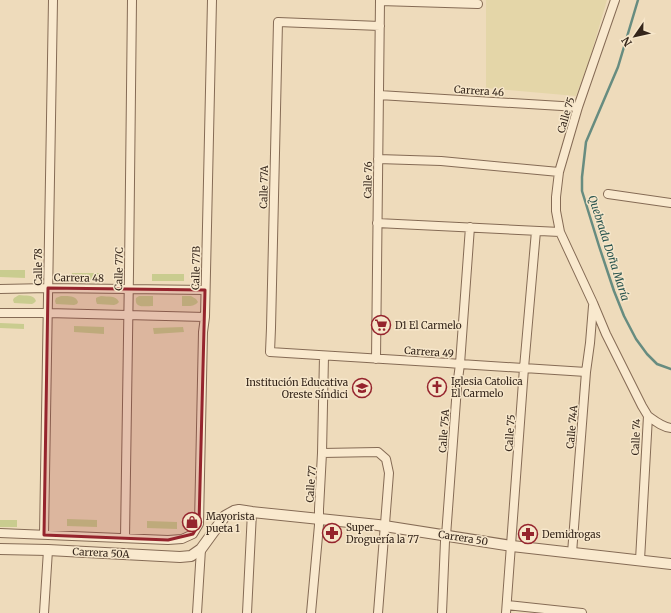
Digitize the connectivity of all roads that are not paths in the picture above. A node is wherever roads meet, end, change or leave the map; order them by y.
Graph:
1 (53, 0) edge
2 (132, 0) edge
3 (212, 0) edge
4 (615, 0) edge
5 (380, 1) edge
6 (426, 1) edge
7 (478, 4) dead end
8 (380, 26) junction
9 (379, 95) junction
10 (578, 108) junction
11 (378, 159) junction
12 (560, 172) junction
13 (608, 194) dead end
14 (671, 203) edge
15 (377, 223) junction
16 (470, 227) junction
17 (536, 231) junction
18 (560, 232) junction
19 (48, 288) junction
20 (0, 289) edge
21 (128, 289) junction
22 (205, 290) junction
23 (593, 303) junction
24 (0, 313) edge
25 (48, 313) junction
26 (128, 315) junction
27 (204, 317) junction
28 (606, 334) junction
29 (590, 343) junction
30 (270, 352) joint
31 (324, 356) junction
32 (376, 359) junction
33 (460, 364) junction
34 (524, 368) junction
35 (586, 372) junction
36 (648, 416) junction
37 (671, 428) edge
38 (322, 454) junction
39 (252, 512) junction
40 (319, 519) junction
41 (384, 527) junction
42 (0, 533) edge
43 (44, 535) junction
44 (446, 536) junction
45 (125, 538) junction
46 (512, 546) junction
47 (0, 549) edge
48 (201, 549) junction
49 (48, 550) junction
50 (572, 553) junction
51 (640, 560) junction
52 (671, 564) edge
53 (507, 609) edge
54 (44, 613) edge
55 (197, 613) edge
56 (247, 613) edge
57 (311, 613) edge
58 (378, 613) edge
59 (442, 613) edge
60 (582, 613) edge

1 - 19 street, Calle 78
2 - 21 street, Calle 77C
3 - 22 street, Calle 77B
4 - 10 street, Calle 75
5 - 6 street
5 - 8 street, Calle 76
6 - 7 street
8 - 9 street, Calle 76
8 - 30 street, Calle 77A
9 - 10 street, Carrera 46
9 - 11 street, Calle 76
10 - 12 street, Calle 75
11 - 12 street
11 - 15 street, Calle 76
12 - 18 street, Calle 75
13 - 14 street
15 - 16 street
15 - 32 street, Calle 76
16 - 17 street
16 - 33 street, Calle 75A
17 - 18 street
17 - 34 street, Calle 75
18 - 23 street, Calle 75
19 - 20 street, Carrera 48
19 - 21 street, Carrera 48
19 - 25 street, Calle 78
21 - 22 street, Carrera 48
21 - 26 street, Calle 77C
22 - 27 street, Calle 77B
23 - 28 street, Calle 74
23 - 29 street, Calle 74A
24 - 25 street
25 - 26 street
25 - 43 street, Calle 78
26 - 27 street
26 - 45 street, Calle 77C
27 - 45 street, Calle 77B
28 - 29 street
28 - 36 street, Calle 74
29 - 35 street, Calle 74A
30 - 31 street, Carrera 49
31 - 32 street, Carrera 49
31 - 38 street, Calle 77
32 - 33 street, Carrera 49
33 - 34 street, Carrera 49
33 - 44 street, Calle 75A
34 - 35 street, Carrera 49
34 - 46 street, Calle 75
35 - 50 street, Calle 74A
36 - 37 street
36 - 51 street, Calle 74
38 - 40 street, Calle 77
38 - 41 street
39 - 40 street, Carrera 50
39 - 48 street, Carrera 50
39 - 56 street
40 - 41 street, Carrera 50
40 - 57 street, Calle 77
41 - 44 street, Carrera 50
41 - 58 street
42 - 43 street
43 - 45 street
44 - 46 street, Carrera 50
44 - 59 street, Calle 75A
46 - 50 street, Carrera 50
46 - 53 street, Calle 75
47 - 49 street, Carrera 50A
48 - 49 street, Carrera 50A
48 - 55 street
49 - 54 street
50 - 51 street, Carrera 50
51 - 52 street, Carrera 50
53 - 60 street

